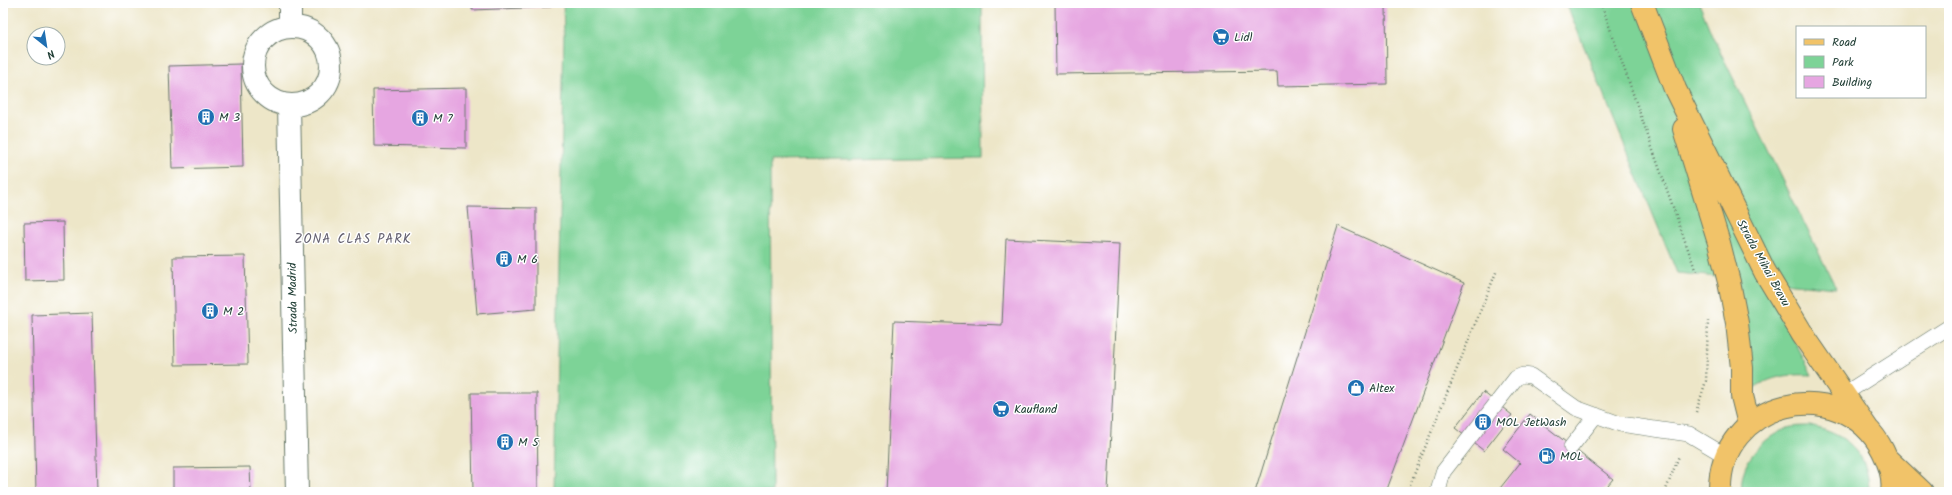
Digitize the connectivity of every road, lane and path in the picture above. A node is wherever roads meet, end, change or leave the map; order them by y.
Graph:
1 (290, 3) edge
2 (1601, 3) edge
3 (1642, 3) edge
4 (290, 27) junction
5 (1675, 89) junction
6 (289, 105) junction
7 (1497, 270) dead end
8 (1697, 274) dead end
9 (1708, 320) dead end
10 (1949, 327) edge
11 (1844, 394) junction
12 (1596, 416) junction
13 (1749, 424) junction
14 (1867, 428) junction
15 (1689, 434) junction
16 (1571, 447) dead end
17 (1726, 456) junction
18 (1887, 459) junction
19 (1719, 488) edge
20 (297, 492) edge
21 (1407, 492) edge
22 (1438, 492) edge
23 (1665, 492) edge
24 (1892, 492) edge
25 (1922, 492) edge

1 - 4 street
2 - 8 path
3 - 5 main road, Strada Mihai Bravu
4 - 6 street
4 - 6 street
5 - 11 main road, Strada Mihai Bravu
5 - 13 main road, Strada Mihai Bravu
6 - 20 street, Strada Madrid
7 - 21 path
9 - 15 path
10 - 11 lane
11 - 14 main road, Strada Mihai Bravu
12 - 15 lane
12 - 16 lane
12 - 22 lane
13 - 14 main road
13 - 17 main road
14 - 18 main road
15 - 17 lane
15 - 23 path
17 - 19 main road
18 - 24 main road
18 - 25 main road

